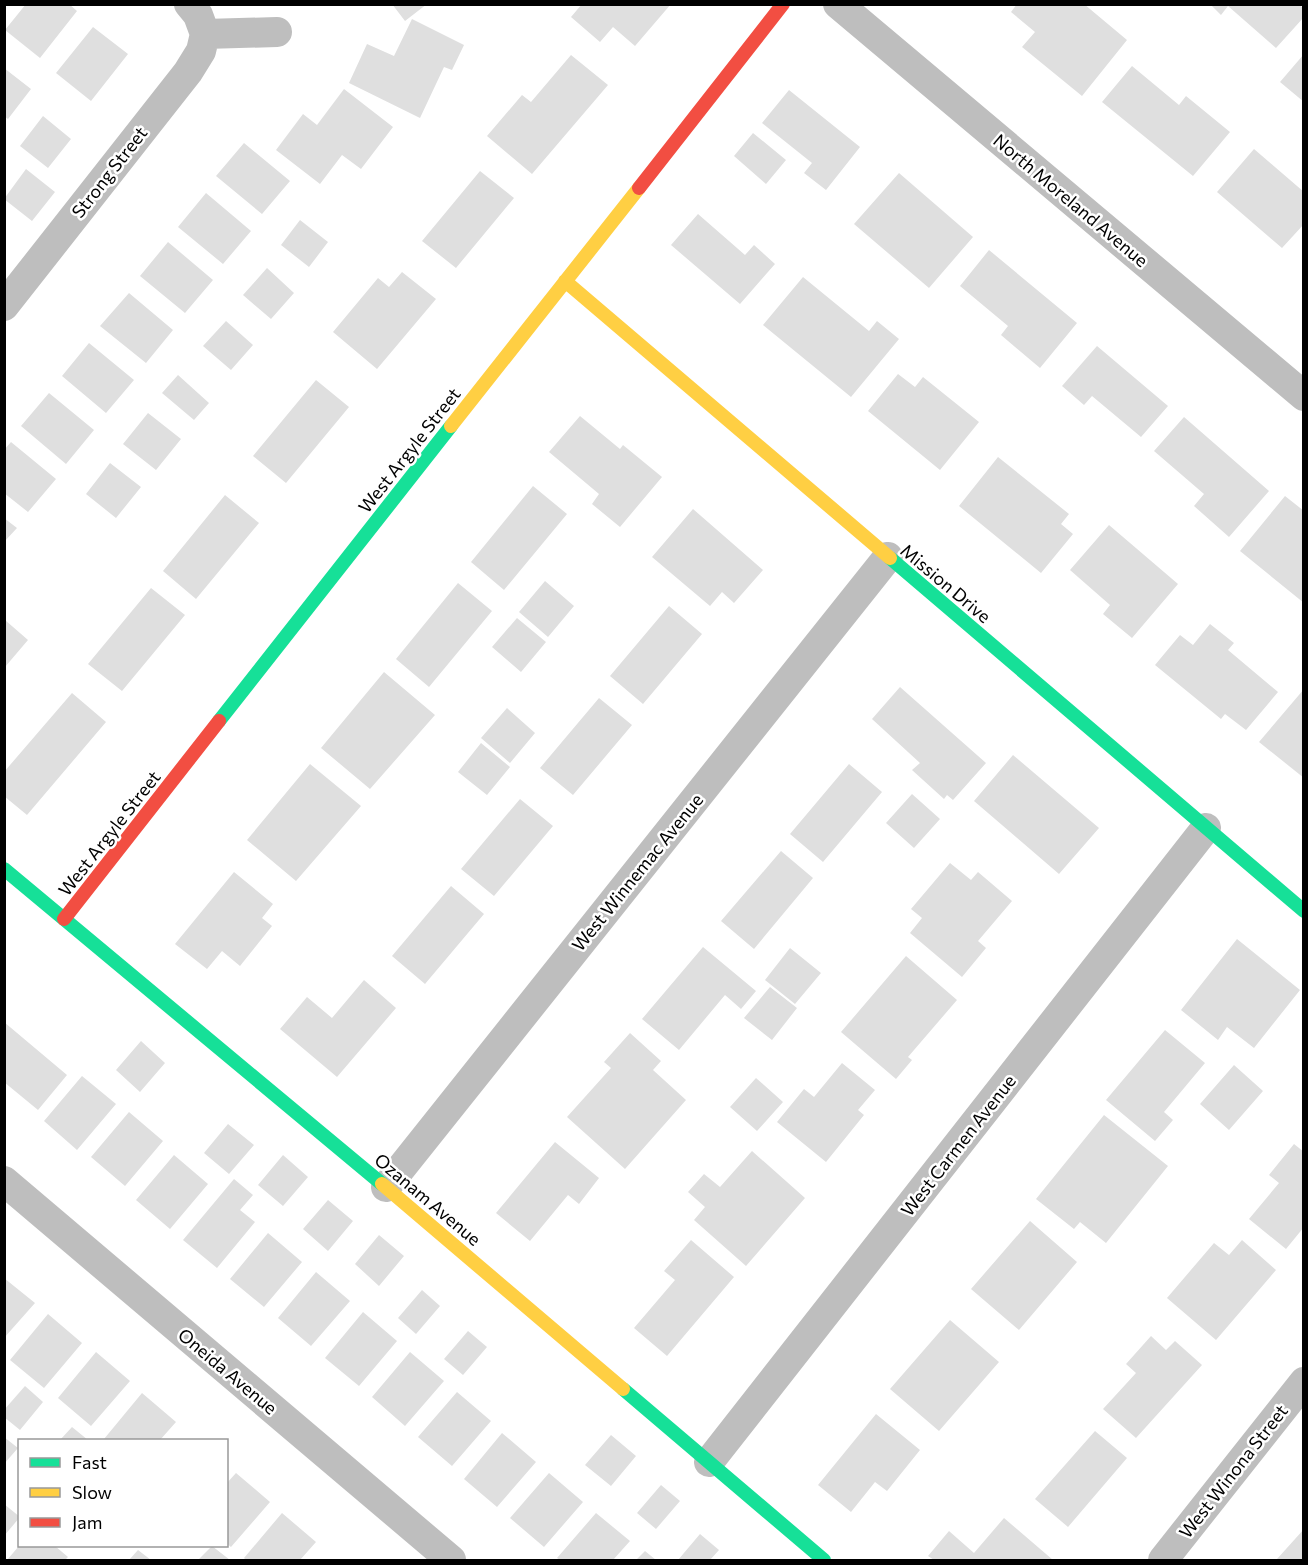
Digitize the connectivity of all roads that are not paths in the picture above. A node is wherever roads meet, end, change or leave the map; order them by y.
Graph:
1 (189, 4) edge
2 (783, 4) edge
3 (838, 4) edge
4 (277, 32) dead end
5 (205, 34) junction
6 (565, 281) junction
7 (4, 306) edge
8 (1304, 396) edge
9 (888, 557) junction
10 (1206, 828) junction
11 (4, 869) edge
12 (1304, 911) edge
13 (64, 919) junction
14 (4, 1181) edge
15 (386, 1187) junction
16 (1304, 1382) edge
17 (709, 1462) junction
18 (451, 1560) edge
19 (824, 1560) edge
20 (1163, 1560) edge

1 - 5 street
2 - 6 street, West Argyle Street
3 - 8 street, North Moreland Avenue
4 - 5 street
5 - 7 street, Strong Street
6 - 9 street, Mission Drive
6 - 13 street, West Argyle Street
9 - 10 street, Mission Drive
9 - 15 street, West Winnemac Avenue
10 - 12 street, Mission Drive
10 - 17 street, West Carmen Avenue
11 - 13 street, Ozanam Avenue
13 - 15 street, Ozanam Avenue
14 - 18 street, Oneida Avenue
15 - 17 street, Ozanam Avenue
16 - 20 street, West Winona Street
17 - 19 street, Ozanam Avenue

